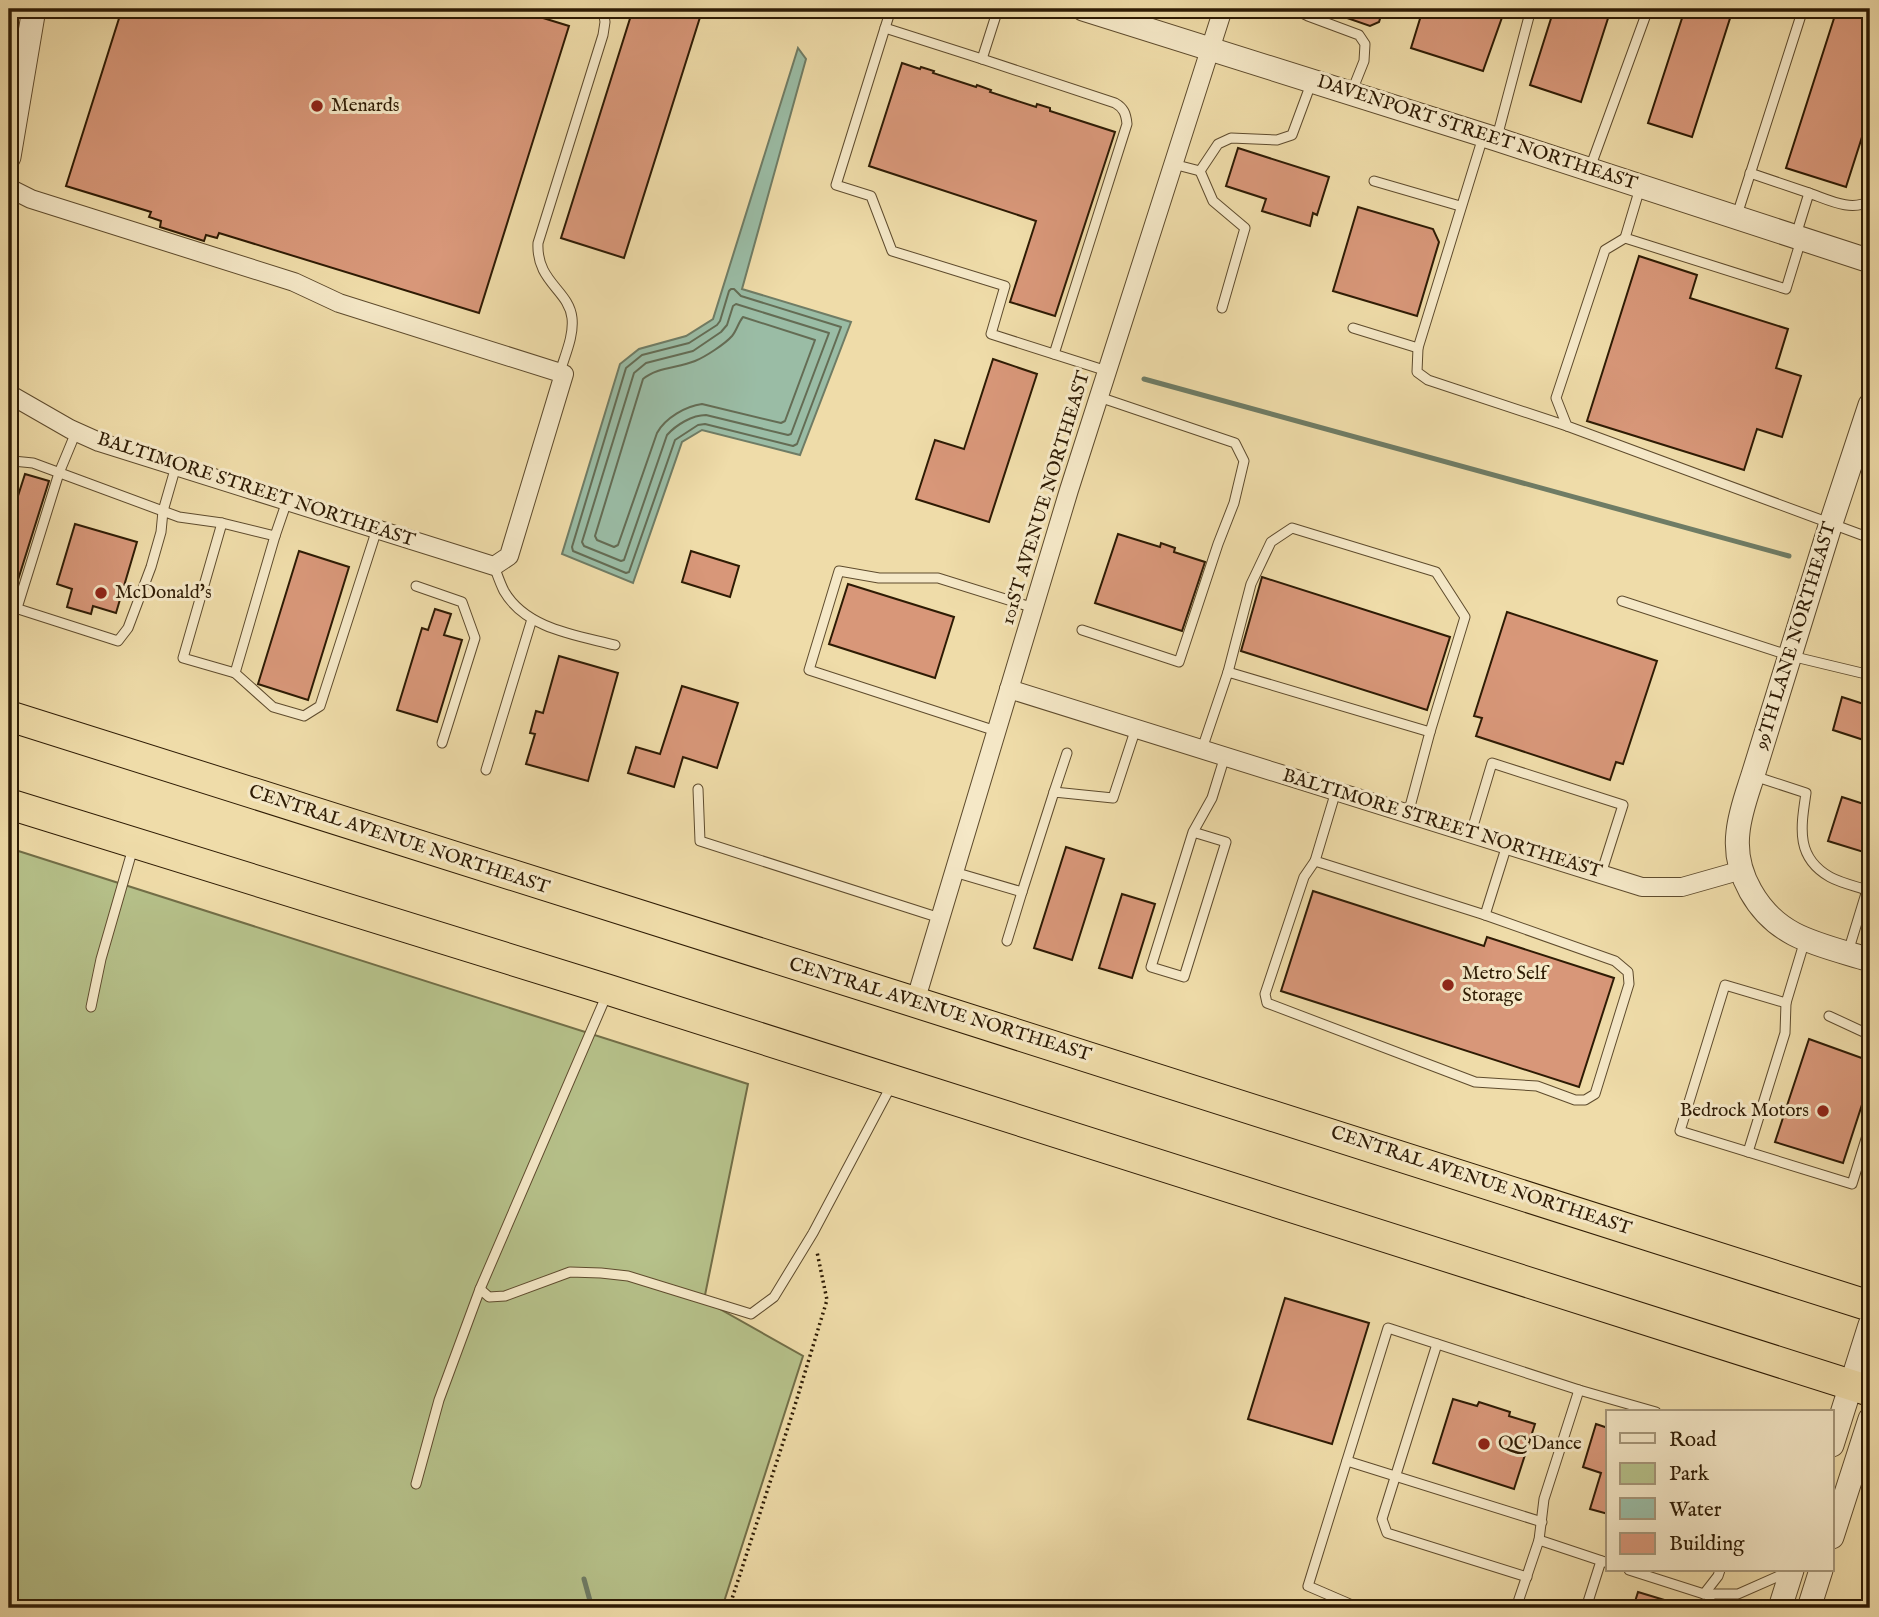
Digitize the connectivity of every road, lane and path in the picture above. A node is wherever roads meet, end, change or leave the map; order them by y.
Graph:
1 (34, 9) edge
2 (603, 9) edge
3 (891, 9) edge
4 (998, 9) edge
5 (1083, 9) edge
6 (1223, 9) edge
7 (1300, 9) edge
8 (1531, 9) edge
9 (1648, 9) edge
10 (1802, 9) edge
11 (885, 28) junction
12 (1210, 48) junction
13 (982, 59) junction
14 (1312, 80) junction
15 (1352, 93) junction
16 (1490, 137) junction
17 (9, 157) edge
18 (1173, 164) junction
19 (1589, 169) junction
20 (1200, 171) junction
21 (1750, 173) junction
22 (1374, 181) dead end
23 (1641, 186) junction
24 (9, 188) edge
25 (1809, 193) junction
26 (1870, 201) edge
27 (1460, 206) junction
28 (1736, 217) junction
29 (1625, 237) junction
30 (1798, 237) junction
31 (1870, 261) edge
32 (1222, 308) dead end
33 (1353, 328) dead end
34 (1418, 348) junction
35 (1054, 354) junction
36 (1107, 371) junction
37 (560, 372) junction
38 (9, 394) edge
39 (1099, 397) junction
40 (1870, 405) edge
41 (1567, 426) junction
42 (76, 432) junction
43 (1866, 434) edge
44 (176, 466) junction
45 (59, 473) junction
46 (9, 475) edge
47 (287, 500) junction
48 (163, 511) junction
49 (222, 523) junction
50 (1831, 523) junction
51 (377, 529) junction
52 (275, 536) junction
53 (1870, 538) edge
54 (501, 561) junction
55 (416, 586) dead end
56 (1622, 601) dead end
57 (13, 607) edge
58 (1034, 608) junction
59 (532, 620) junction
60 (1082, 630) dead end
61 (615, 645) dead end
62 (1791, 656) junction
63 (1228, 671) junction
64 (235, 673) junction
65 (1870, 675) edge
66 (1009, 689) junction
67 (9, 716) edge
68 (1136, 728) junction
69 (996, 731) junction
70 (1430, 732) junction
71 (442, 743) dead end
72 (1202, 749) junction
73 (1067, 753) dead end
74 (1225, 756) junction
75 (486, 770) dead end
76 (1753, 775) junction
77 (698, 789) dead end
78 (1336, 791) junction
79 (1054, 792) junction
80 (9, 804) edge
81 (1408, 814) junction
82 (1193, 832) junction
83 (1471, 834) junction
84 (135, 843) junction
85 (1507, 845) junction
86 (1315, 861) junction
87 (1742, 870) junction
88 (954, 872) junction
89 (1601, 874) junction
90 (1023, 892) junction
91 (1485, 915) junction
92 (940, 918) junction
93 (1805, 939) junction
94 (1007, 941) dead end
95 (1863, 956) edge
96 (1870, 972) edge
97 (609, 989) junction
98 (915, 1002) junction
99 (1786, 1003) junction
100 (91, 1007) dead end
101 (1829, 1016) dead end
102 (1870, 1035) edge
103 (894, 1080) junction
104 (1870, 1126) edge
105 (1748, 1152) junction
106 (813, 1233) junction
107 (480, 1289) junction
108 (1870, 1306) edge
109 (1870, 1325) edge
110 (1437, 1344) junction
111 (1861, 1388) edge
112 (1580, 1390) junction
113 (1649, 1410) edge
114 (1870, 1419) edge
115 (1834, 1441) edge
116 (1347, 1461) junction
117 (1397, 1476) junction
118 (416, 1484) dead end
119 (1542, 1522) junction
120 (1834, 1532) edge
121 (1539, 1540) junction
122 (1604, 1562) edge
123 (1643, 1572) edge
124 (1719, 1572) edge
125 (1788, 1572) edge
126 (1791, 1572) edge
127 (1820, 1572) edge
128 (1527, 1577) junction
129 (1707, 1594) junction
130 (729, 1608) edge
131 (1359, 1608) edge
132 (1516, 1608) edge
133 (1586, 1608) edge
134 (1707, 1608) edge
135 (1780, 1608) edge
136 (1809, 1608) edge

1 - 17 street
2 - 37 lane
3 - 11 lane
4 - 13 lane
5 - 12 street, DAVENPORT STREET NORTHEAST
6 - 12 street, 101ST AVENUE NORTHEAST
7 - 15 lane
8 - 16 lane
9 - 19 lane
10 - 21 lane
11 - 13 lane
11 - 35 lane
12 - 14 street, DAVENPORT STREET NORTHEAST
12 - 18 street, 101ST AVENUE NORTHEAST
13 - 35 lane
14 - 15 street, DAVENPORT STREET NORTHEAST
14 - 20 lane
15 - 16 street, DAVENPORT STREET NORTHEAST
16 - 19 street, DAVENPORT STREET NORTHEAST
16 - 27 lane
18 - 20 lane
18 - 36 street, 101ST AVENUE NORTHEAST
19 - 23 street, DAVENPORT STREET NORTHEAST
20 - 32 lane
21 - 25 lane
21 - 28 lane
22 - 27 lane
23 - 28 street, DAVENPORT STREET NORTHEAST
23 - 29 lane
24 - 37 street
25 - 26 lane
25 - 30 lane
27 - 34 lane
28 - 30 street, DAVENPORT STREET NORTHEAST
29 - 30 lane
29 - 41 lane
30 - 31 street, DAVENPORT STREET NORTHEAST
33 - 34 lane
34 - 41 lane
35 - 36 lane
36 - 39 street, 101ST AVENUE NORTHEAST
37 - 54 street
38 - 42 street, BALTIMORE STREET NORTHEAST
39 - 58 street, 101ST AVENUE NORTHEAST
39 - 60 lane
40 - 43 street, 99TH LANE NORTHEAST
41 - 50 lane
42 - 44 street, BALTIMORE STREET NORTHEAST
42 - 45 lane
43 - 50 street, 99TH LANE NORTHEAST
44 - 47 street, BALTIMORE STREET NORTHEAST
44 - 48 lane
45 - 46 lane
45 - 48 lane
45 - 57 lane
47 - 51 street, BALTIMORE STREET NORTHEAST
47 - 52 lane
48 - 49 lane
48 - 57 lane
49 - 52 lane
49 - 64 lane
50 - 53 lane
50 - 62 street, 99TH LANE NORTHEAST
51 - 54 street, BALTIMORE STREET NORTHEAST
51 - 64 lane
52 - 64 lane
54 - 59 lane
55 - 71 lane
56 - 62 lane
58 - 66 street, 101ST AVENUE NORTHEAST
58 - 69 lane
59 - 61 lane
59 - 75 lane
62 - 65 lane
62 - 76 street, 99TH LANE NORTHEAST
63 - 70 lane
63 - 70 lane
63 - 72 lane
66 - 68 street, BALTIMORE STREET NORTHEAST
66 - 69 street, 101ST AVENUE NORTHEAST
67 - 98 highway, CENTRAL AVENUE NORTHEAST
68 - 72 street, BALTIMORE STREET NORTHEAST
68 - 79 lane
69 - 88 street, 101ST AVENUE NORTHEAST
70 - 81 lane
72 - 74 street, BALTIMORE STREET NORTHEAST
73 - 79 lane
74 - 78 street, BALTIMORE STREET NORTHEAST
74 - 82 lane
76 - 87 street, 99TH LANE NORTHEAST
76 - 95 lane
77 - 92 lane
78 - 81 street, BALTIMORE STREET NORTHEAST
78 - 86 lane
79 - 90 lane
80 - 84 highway
81 - 83 street, BALTIMORE STREET NORTHEAST
82 - 82 lane
83 - 85 street, BALTIMORE STREET NORTHEAST
83 - 89 lane
84 - 97 highway
84 - 100 lane
85 - 89 street, BALTIMORE STREET NORTHEAST
85 - 91 lane
86 - 91 lane
86 - 91 lane
87 - 89 street, BALTIMORE STREET NORTHEAST
87 - 93 street
88 - 90 lane
88 - 92 street, 101ST AVENUE NORTHEAST
90 - 94 lane
92 - 98 street, 101ST AVENUE NORTHEAST
93 - 95 street
93 - 99 lane
95 - 96 street
97 - 103 highway
97 - 107 lane
98 - 108 highway, CENTRAL AVENUE NORTHEAST
99 - 105 lane
99 - 105 lane
101 - 102 lane
103 - 106 lane
103 - 111 highway
104 - 105 lane
106 - 107 lane
106 - 130 path
107 - 118 lane
109 - 111 street
110 - 112 lane
110 - 116 lane
110 - 117 lane
111 - 115 street
112 - 113 lane
112 - 119 lane
114 - 120 street
116 - 117 lane
116 - 131 lane
117 - 119 lane
117 - 128 lane
119 - 121 lane
121 - 122 lane
121 - 128 lane
122 - 133 lane
123 - 129 lane
124 - 129 lane
125 - 129 lane
126 - 135 street
127 - 136 street
128 - 132 lane
129 - 134 lane

